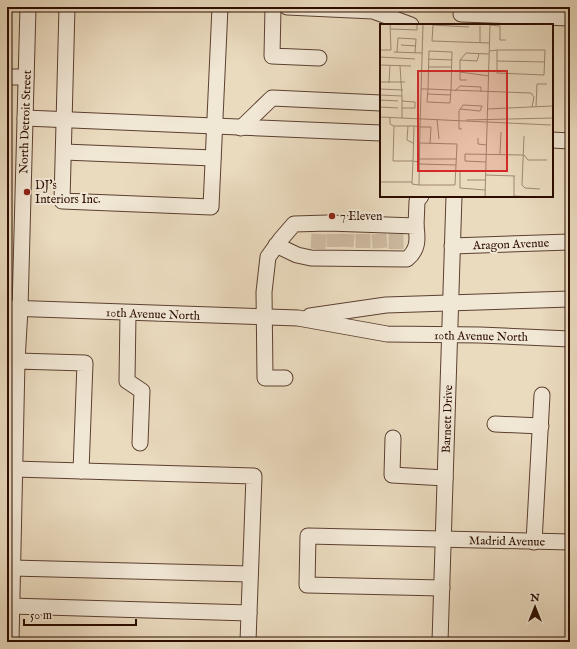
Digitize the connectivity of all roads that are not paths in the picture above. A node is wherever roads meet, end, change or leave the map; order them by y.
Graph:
1 (28, 7) edge
2 (67, 7) edge
3 (220, 7) edge
4 (273, 7) edge
5 (287, 7) edge
6 (514, 12) edge
7 (461, 16) edge
8 (570, 18) edge
9 (408, 24) edge
10 (319, 58) dead end
11 (7, 77) edge
12 (26, 77) junction
13 (380, 102) edge
14 (25, 118) junction
15 (64, 119) junction
16 (215, 126) junction
17 (241, 128) junction
18 (380, 133) edge
19 (553, 140) edge
20 (570, 140) edge
21 (64, 152) junction
22 (213, 158) junction
23 (420, 197) edge
24 (454, 197) edge
25 (416, 226) junction
26 (336, 238) junction
27 (363, 241) junction
28 (379, 241) junction
29 (570, 242) edge
30 (276, 245) junction
31 (452, 246) junction
32 (570, 299) edge
33 (451, 303) junction
34 (13, 309) edge
35 (128, 313) junction
36 (265, 317) junction
37 (298, 318) junction
38 (450, 335) junction
39 (570, 339) edge
40 (12, 361) edge
41 (285, 378) dead end
42 (542, 395) dead end
43 (495, 424) dead end
44 (541, 426) junction
45 (394, 438) dead end
46 (140, 443) dead end
47 (14, 469) junction
48 (82, 471) junction
49 (445, 478) junction
50 (444, 540) junction
51 (534, 542) junction
52 (570, 542) edge
53 (12, 568) junction
54 (250, 574) junction
55 (9, 588) edge
56 (442, 588) junction
57 (11, 606) junction
58 (249, 613) junction
59 (11, 642) edge
60 (248, 642) edge
61 (440, 642) edge

1 - 12 street, North Detroit Street
2 - 15 street
3 - 16 street
4 - 10 street
5 - 9 street
6 - 7 street
6 - 8 street
11 - 12 street
12 - 14 street, North Detroit Street
13 - 17 street
14 - 15 street
14 - 34 street, North Detroit Street
15 - 16 street
15 - 21 street
16 - 17 street
16 - 22 street
17 - 18 street
19 - 20 street
21 - 22 street
21 - 22 street
23 - 25 street
24 - 31 street, Barnett Drive
25 - 28 street
25 - 28 street
26 - 27 street
26 - 27 street
26 - 30 street
26 - 30 street
27 - 28 street
27 - 28 street
29 - 31 street, Aragon Avenue
30 - 36 street
31 - 33 street, Barnett Drive
32 - 33 street, 10th Avenue North
33 - 37 street, 10th Avenue North
33 - 38 street, Barnett Drive
34 - 35 street, 10th Avenue North
34 - 40 street, North Detroit Street
35 - 36 street, 10th Avenue North
35 - 46 street
36 - 37 street, 10th Avenue North
36 - 41 street
37 - 38 street, 10th Avenue North
38 - 39 street, 10th Avenue North
38 - 49 street, Barnett Drive
40 - 47 street, North Detroit Street
40 - 48 street
42 - 44 street
43 - 44 street
44 - 51 street
45 - 49 street
47 - 48 street
47 - 53 street, North Detroit Street
48 - 54 street
49 - 50 street, Barnett Drive
50 - 51 street, Madrid Avenue
50 - 56 street, Barnett Drive
50 - 56 street, Madrid Avenue
51 - 52 street, Madrid Avenue
53 - 54 street
53 - 55 street, North Detroit Street
54 - 58 street
55 - 57 street, North Detroit Street
56 - 61 street, Barnett Drive
57 - 58 street
57 - 59 street, North Detroit Street
58 - 60 street

